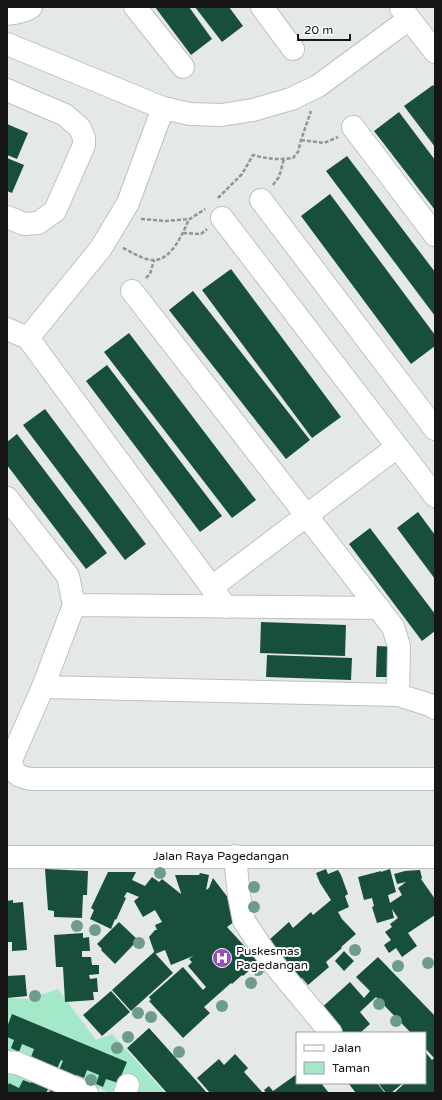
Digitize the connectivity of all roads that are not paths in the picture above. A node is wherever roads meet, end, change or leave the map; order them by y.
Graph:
1 (30, 7) edge
2 (135, 7) edge
3 (262, 7) edge
4 (404, 13) edge
5 (7, 14) edge
6 (7, 44) edge
7 (293, 49) dead end
8 (435, 52) edge
9 (183, 67) dead end
10 (7, 90) edge
11 (163, 108) junction
12 (353, 127) road end
13 (261, 200) road end
14 (216, 208) road end
15 (7, 217) edge
16 (435, 235) edge
17 (132, 292) dead end
18 (7, 329) edge
19 (28, 338) junction
20 (433, 421) edge
21 (397, 447) junction
22 (435, 496) edge
23 (7, 498) edge
24 (307, 515) junction
25 (212, 587) junction
26 (74, 605) junction
27 (226, 606) junction
28 (379, 608) junction
29 (43, 687) junction
30 (398, 695) junction
31 (435, 708) edge
32 (435, 780) edge
33 (235, 856) junction
34 (7, 857) edge
35 (435, 857) edge
36 (330, 1032) edge
37 (7, 1062) edge
38 (88, 1093) edge

1 - 5 street
2 - 9 street
3 - 7 street
4 - 8 street
4 - 11 street
6 - 11 street
10 - 15 street
11 - 19 street
12 - 16 street
13 - 20 street
14 - 21 street
17 - 24 street
18 - 19 street
19 - 25 street
21 - 22 street
21 - 24 street
23 - 26 street
24 - 25 street
24 - 28 street
25 - 27 street
26 - 27 street
26 - 29 street
27 - 28 street
28 - 30 street
29 - 30 street
29 - 32 street
30 - 31 street
33 - 34 street, Jalan Raya Pagedangan
33 - 35 street, Jalan Raya Pagedangan
33 - 36 street
37 - 38 street

